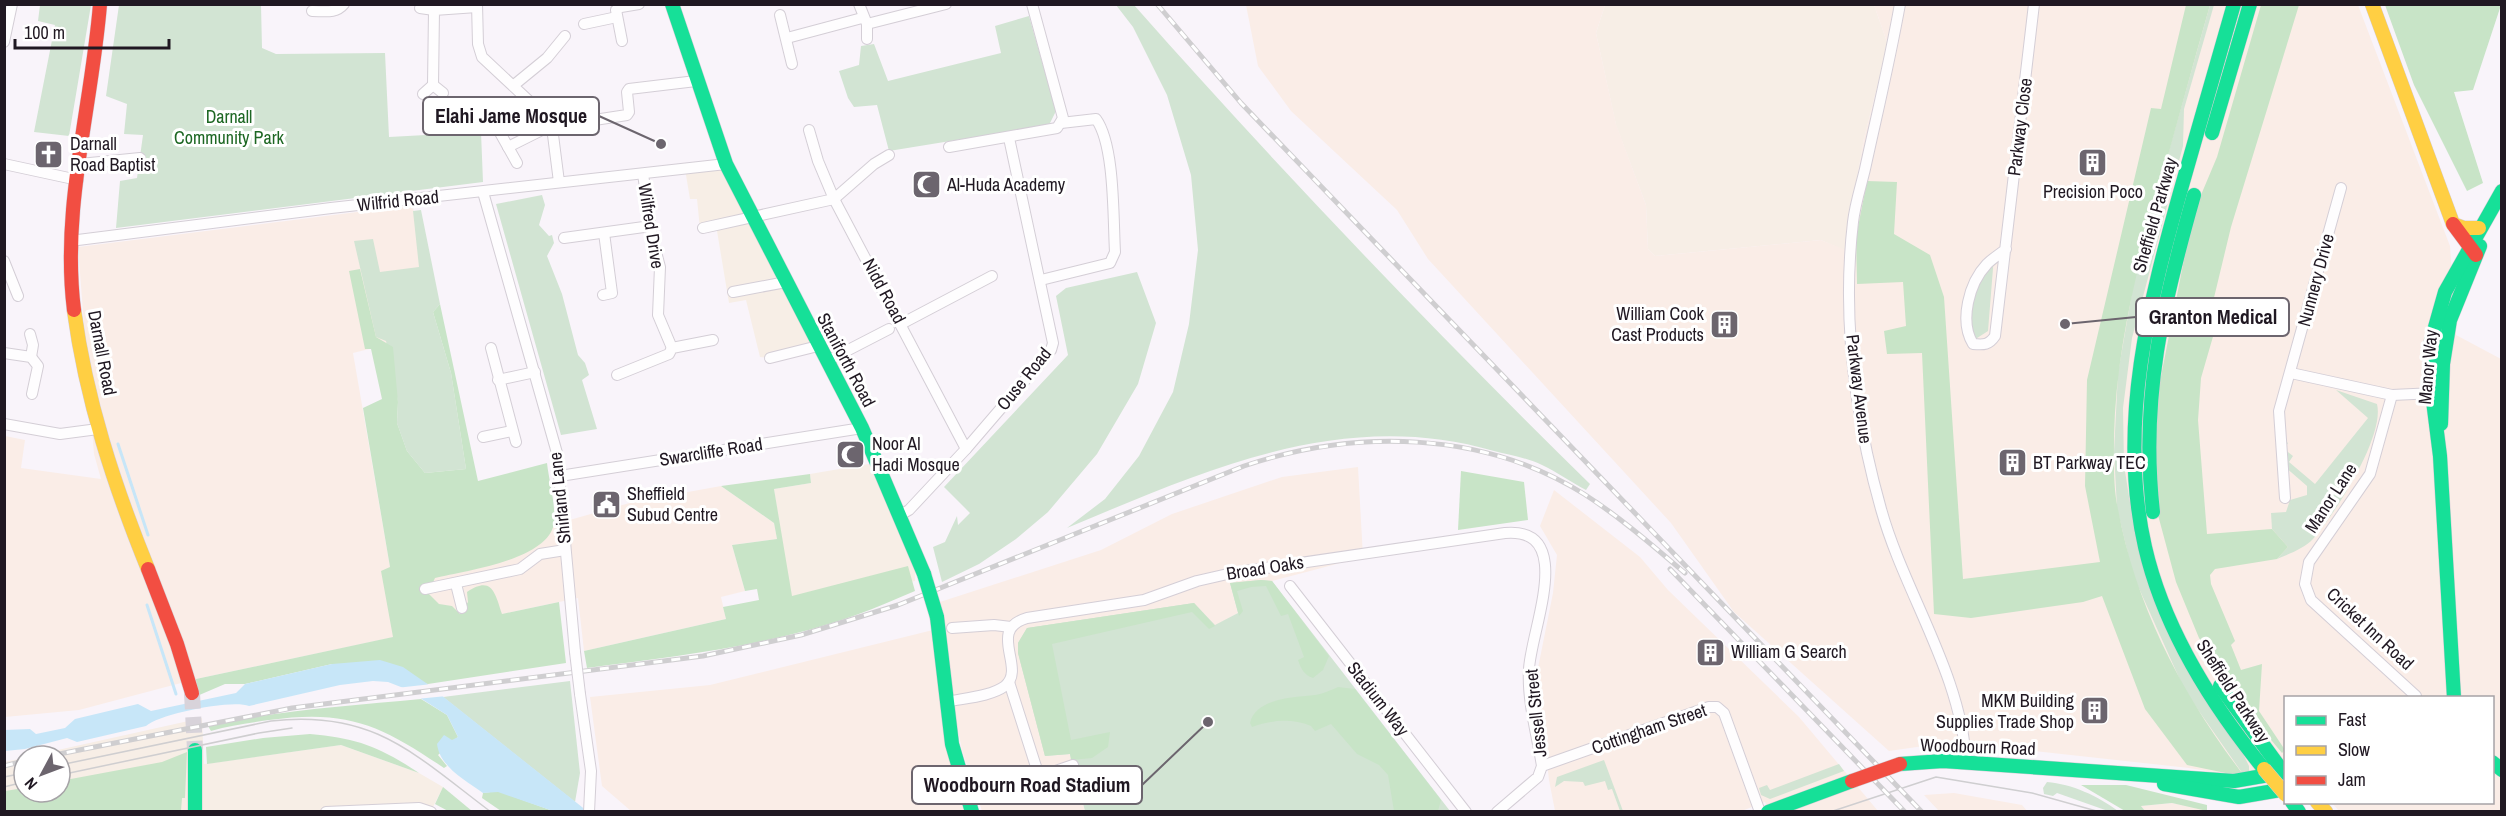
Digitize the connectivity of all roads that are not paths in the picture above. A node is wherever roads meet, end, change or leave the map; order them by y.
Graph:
1 (12, 4) edge
2 (100, 4) edge
3 (344, 4) edge
4 (639, 4) edge
5 (672, 4) edge
6 (859, 4) edge
7 (946, 4) edge
8 (1032, 4) edge
9 (1900, 4) edge
10 (2034, 4) edge
11 (2234, 4) edge
12 (2250, 4) edge
13 (2372, 4) edge
14 (477, 6) edge
15 (428, 8) edge
16 (312, 11) dead end
17 (780, 15) dead end
18 (617, 17) junction
19 (865, 21) junction
20 (584, 24) dead end
21 (6, 30) edge
22 (565, 36) dead end
23 (786, 38) junction
24 (867, 39) dead end
25 (622, 41) dead end
26 (4, 42) edge
27 (792, 64) dead end
28 (696, 81) junction
29 (433, 85) junction
30 (514, 85) junction
31 (442, 93) dead end
32 (423, 94) dead end
33 (588, 121) dead end
34 (494, 122) dead end
35 (1061, 123) junction
36 (550, 126) junction
37 (809, 130) dead end
38 (1010, 138) junction
39 (508, 147) junction
40 (949, 147) dead end
41 (890, 155) dead end
42 (140, 158) dead end
43 (517, 163) dead end
44 (4, 164) edge
45 (80, 164) junction
46 (726, 164) junction
47 (643, 174) junction
48 (78, 180) junction
49 (558, 182) junction
50 (2341, 188) dead end
51 (2502, 190) edge
52 (483, 192) junction
53 (834, 199) junction
54 (752, 216) junction
55 (2483, 223) junction
56 (2453, 224) junction
57 (651, 226) junction
58 (702, 228) dead end
59 (604, 233) junction
60 (564, 238) dead end
61 (70, 241) junction
62 (2006, 249) junction
63 (2472, 251) junction
64 (4, 261) edge
65 (992, 276) dead end
66 (1041, 280) junction
67 (786, 282) junction
68 (733, 292) dead end
69 (603, 295) dead end
70 (18, 297) dead end
71 (901, 324) junction
72 (889, 329) dead end
73 (30, 334) dead end
74 (706, 345) dead end
75 (818, 346) junction
76 (491, 348) dead end
77 (672, 348) junction
78 (4, 353) edge
79 (31, 357) junction
80 (770, 358) dead end
81 (827, 361) junction
82 (535, 372) junction
83 (2291, 373) junction
84 (617, 375) dead end
85 (498, 380) junction
86 (2436, 393) junction
87 (33, 394) dead end
88 (2392, 395) junction
89 (4, 424) edge
90 (862, 428) junction
91 (98, 429) junction
92 (512, 431) junction
93 (483, 437) dead end
94 (516, 442) dead end
95 (966, 448) junction
96 (560, 476) junction
97 (2285, 498) dead end
98 (900, 515) junction
99 (1526, 533) joint
100 (2157, 533) dead end
101 (565, 550) junction
102 (456, 584) junction
103 (2305, 584) joint
104 (1290, 586) dead end
105 (425, 589) dead end
106 (462, 608) dead end
107 (1011, 627) junction
108 (952, 628) dead end
109 (2197, 644) dead end
110 (2450, 663) junction
111 (1008, 682) junction
112 (192, 693) tunnel mouth
113 (2416, 696) dead end
114 (2446, 696) edge
115 (2454, 696) edge
116 (946, 702) junction
117 (195, 750) tunnel mouth
118 (1966, 762) junction
119 (1073, 765) dead end
120 (1542, 766) junction
121 (2283, 770) edge
122 (2123, 774) junction
123 (1039, 776) junction
124 (2284, 790) edge
125 (2284, 793) edge
126 (985, 795) dead end
127 (195, 812) edge
128 (326, 812) edge
129 (431, 812) edge
130 (589, 812) edge
131 (972, 812) edge
132 (1466, 812) edge
133 (1497, 812) edge
134 (1760, 812) edge
135 (1768, 812) edge

1 - 21 street
2 - 45 main road, Darnall Road
3 - 16 street
4 - 18 street
5 - 28 main road, Staniforth Road
6 - 19 street
7 - 19 street
8 - 35 street
9 - 118 street, Parkway Avenue
10 - 62 street, Parkway Close
11 - 125 main road, Sheffield Parkway, bridge
12 - 100 main road, Sheffield Parkway
13 - 56 main road
14 - 15 street
14 - 30 street
15 - 29 street
17 - 23 street
18 - 20 street
18 - 25 street
19 - 23 street
19 - 24 street
21 - 26 street
22 - 30 street
23 - 27 street
28 - 33 street
28 - 46 main road, Staniforth Road
29 - 31 street
29 - 32 street
30 - 36 street
34 - 39 street
35 - 38 street
35 - 66 street
36 - 39 street
36 - 49 street
37 - 53 street, Nidd Road
38 - 40 street
38 - 66 street, Ouse Road
39 - 43 street
41 - 53 street
42 - 45 street
44 - 48 street
45 - 48 main road, Darnall Road
46 - 47 street, Wilfrid Road
46 - 54 main road, Staniforth Road
47 - 49 street, Wilfrid Road
47 - 57 street, Wilfred Drive
48 - 61 main road, Darnall Road
49 - 52 street, Wilfrid Road
50 - 83 street, Nunnery Drive
51 - 55 main road
52 - 61 street, Wilfrid Road
52 - 82 street, Shirland Lane
53 - 54 street
53 - 71 street, Nidd Road
54 - 58 street
54 - 67 main road, Staniforth Road
55 - 56 main road
55 - 63 main road
56 - 63 main road
57 - 59 street
57 - 77 street, Wilfred Drive
59 - 60 street
59 - 69 street
61 - 91 main road, Darnall Road
62 - 62 street, Parkway Close
63 - 86 main road, Manor Way
63 - 86 main road, Manor Way
64 - 70 street
65 - 71 street
66 - 95 street, Ouse Road
67 - 68 street
67 - 75 main road, Staniforth Road
71 - 95 street, Nidd Road
72 - 81 street
73 - 79 street
74 - 77 street
75 - 80 street
75 - 81 main road, Staniforth Road
76 - 85 street
77 - 84 street
78 - 79 street
79 - 87 street
81 - 90 main road, Staniforth Road
82 - 85 street
82 - 96 street, Shirland Lane
83 - 88 street
83 - 97 street, Nunnery Drive
85 - 92 street
86 - 88 street
86 - 110 main road, Manor Way
88 - 103 street, Manor Lane
89 - 91 street
90 - 96 street, Swarcliffe Road
90 - 98 main road, Staniforth Road
91 - 112 main road, Darnall Road
92 - 93 street
92 - 94 street
95 - 98 street, Ouse Road
96 - 101 street, Shirland Lane
98 - 116 main road, Staniforth Road, bridge
99 - 107 street, Broad Oaks
99 - 120 street, Jessell Street
101 - 102 street
101 - 130 street, Shirland Lane, bridge
102 - 105 street
102 - 106 street
103 - 113 street, Cricket Inn Road
104 - 132 street, Stadium Way
107 - 108 street, Broad Oaks
107 - 111 street
109 - 121 main road, Sheffield Parkway
110 - 114 main road, Manor Way
110 - 115 main road, Manor Way
111 - 116 street
111 - 123 street
116 - 131 main road, Staniforth Road
117 - 127 main road
118 - 122 main road, Woodbourn Road
118 - 135 main road, Woodbourn Road, bridge
119 - 123 street
120 - 133 street, Jessell Street
120 - 134 street, Cottingham Street
121 - 122 main road, Woodbourn Road
122 - 124 main road, Woodbourn Road
123 - 126 street
128 - 129 street

